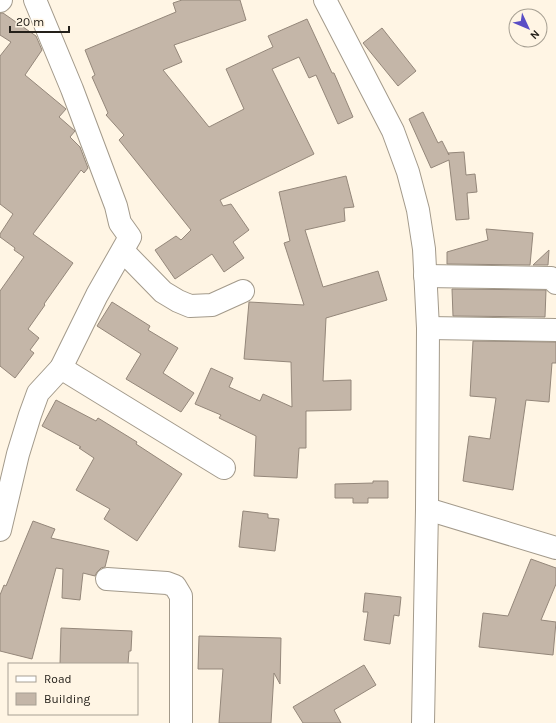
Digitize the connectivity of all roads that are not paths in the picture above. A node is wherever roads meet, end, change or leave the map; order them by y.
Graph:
1 (35, 0) edge
2 (325, 0) edge
3 (123, 251) junction
4 (425, 276) junction
5 (556, 283) edge
6 (243, 291) dead end
7 (428, 328) junction
8 (556, 330) edge
9 (61, 368) junction
10 (224, 468) dead end
11 (427, 509) junction
12 (0, 530) edge
13 (556, 548) edge
14 (106, 579) dead end
15 (181, 723) edge
16 (423, 723) edge

1 - 3 street
2 - 4 street
3 - 6 street
3 - 9 street
4 - 5 street
4 - 7 street
7 - 8 street
7 - 11 street
9 - 10 street
9 - 12 street
11 - 13 street
11 - 16 street
14 - 15 street

